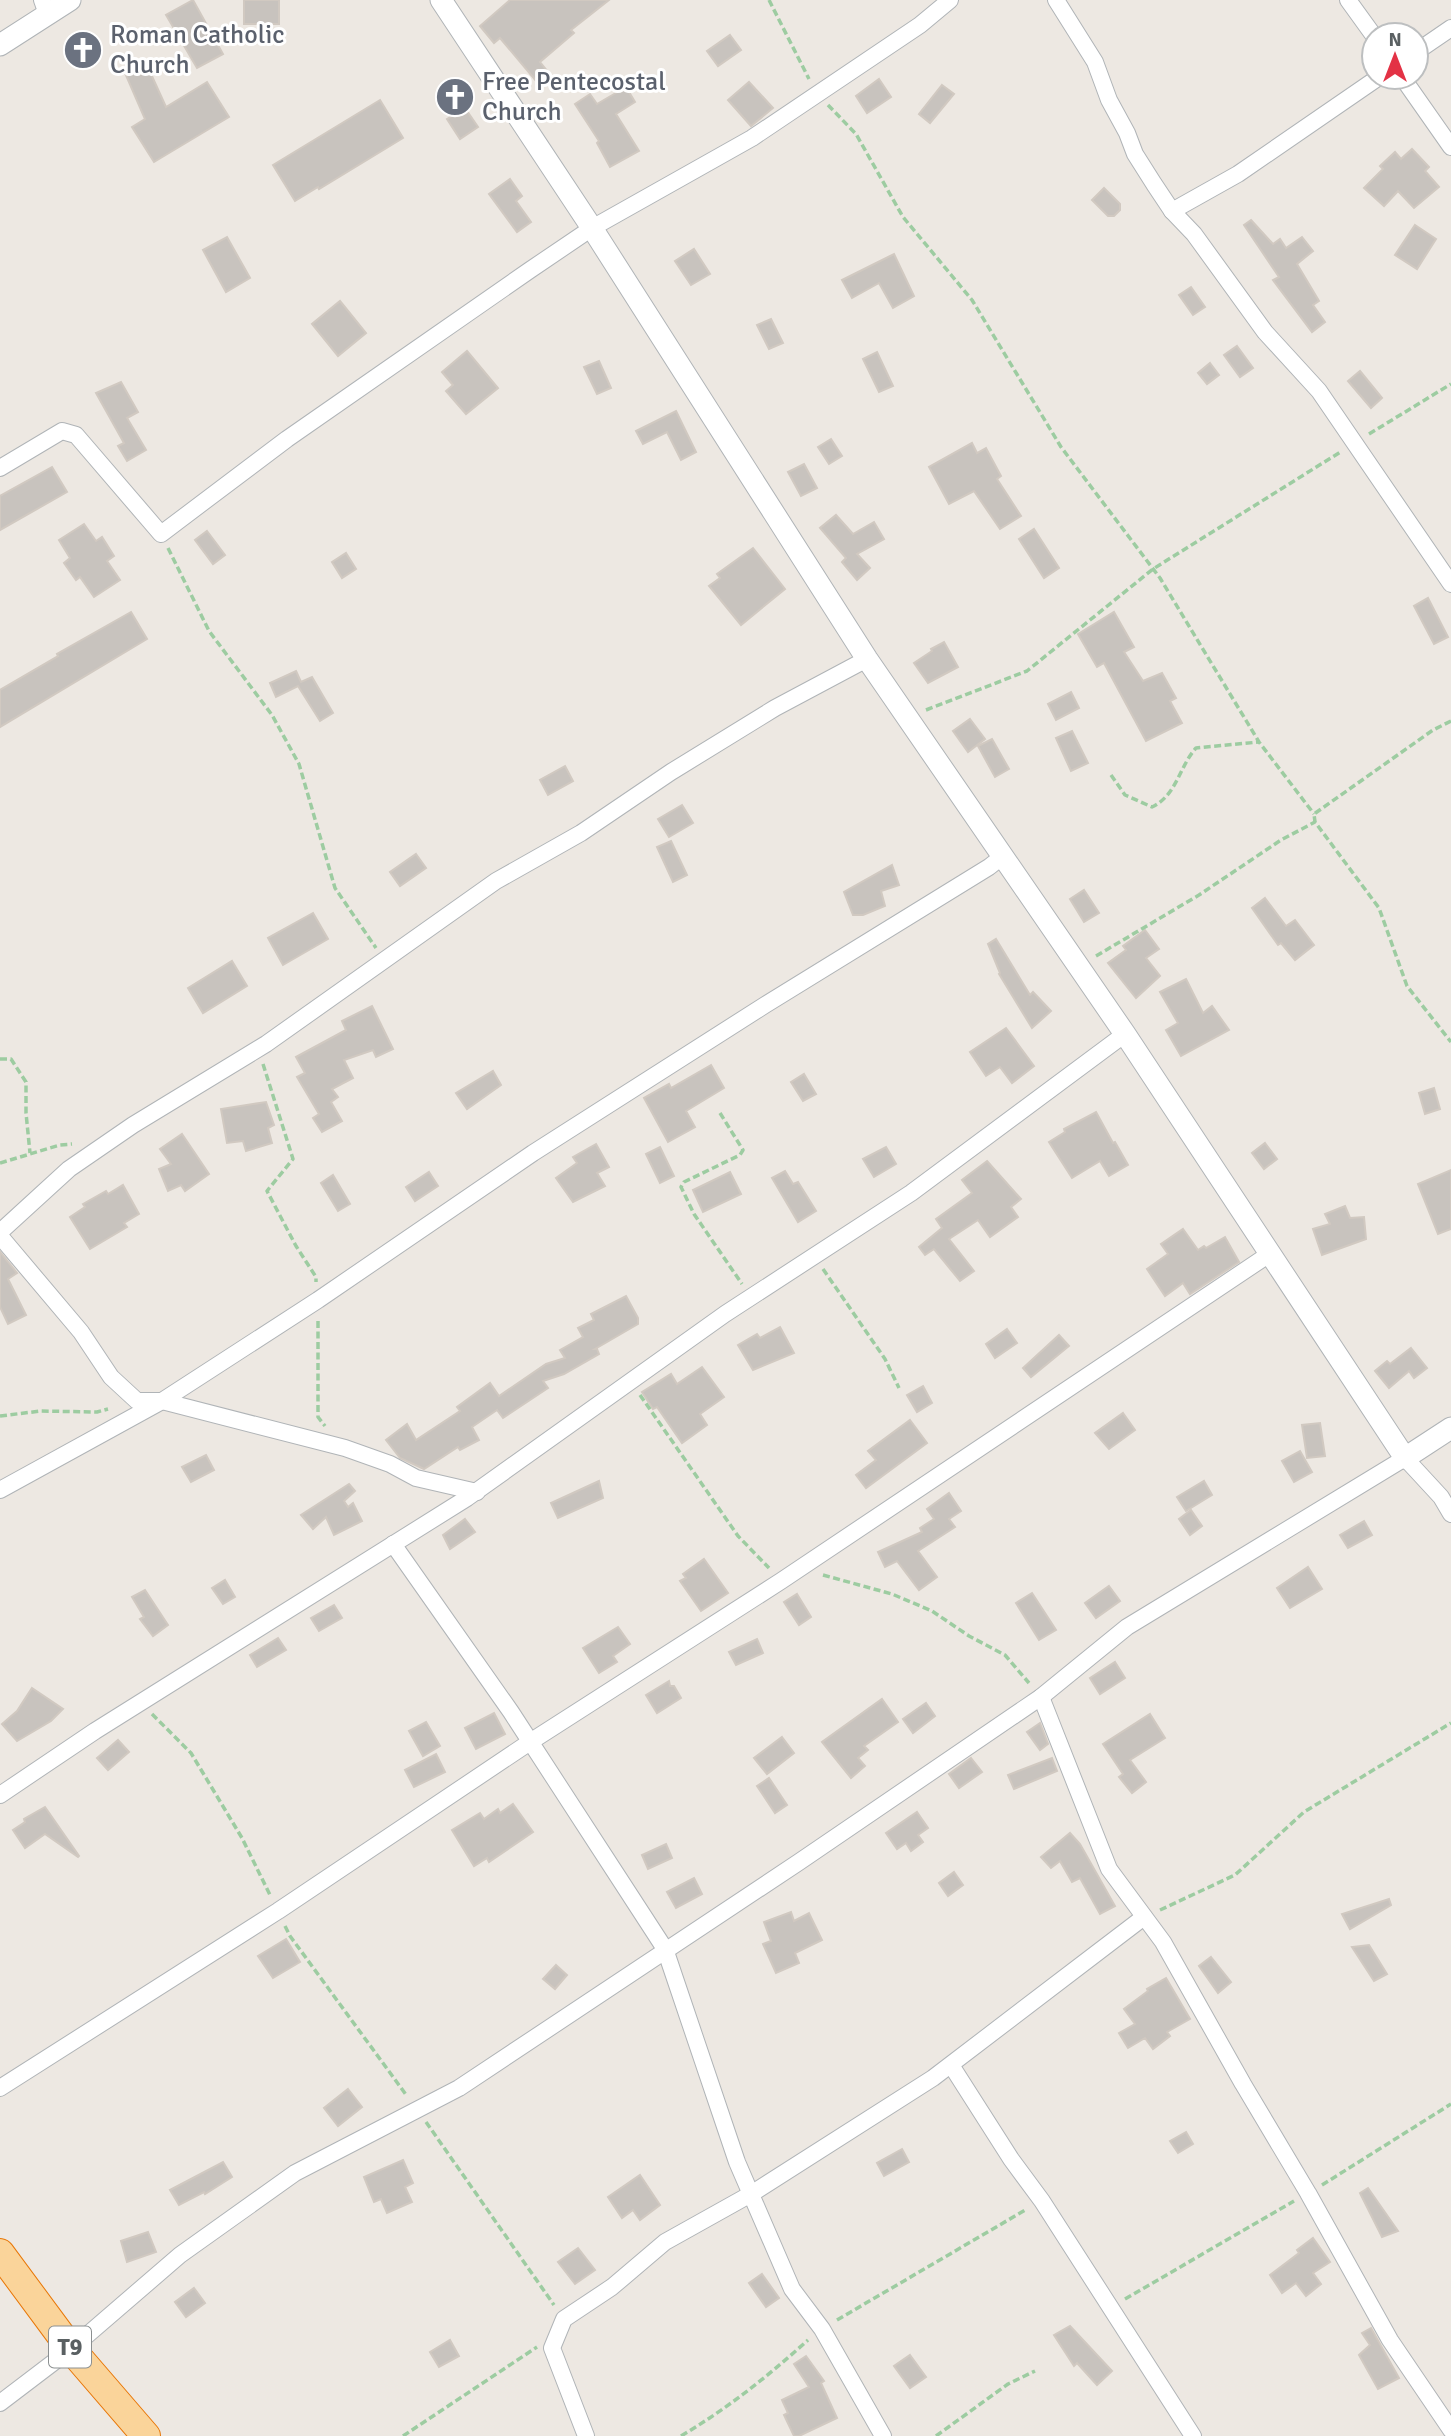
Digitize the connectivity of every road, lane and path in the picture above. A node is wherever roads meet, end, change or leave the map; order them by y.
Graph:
1 (69, 0) edge
2 (441, 0) edge
3 (769, 0) edge
4 (950, 0) edge
5 (1056, 0) edge
6 (1348, 0) edge
7 (45, 7) edge
8 (1363, 21) edge
9 (1451, 28) edge
10 (1430, 42) edge
11 (0, 45) edge
12 (1360, 90) edge
13 (1412, 91) edge
14 (818, 94) junction
15 (1451, 147) edge
16 (1172, 211) junction
17 (593, 228) junction
18 (1451, 384) edge
19 (1356, 443) junction
20 (0, 468) edge
21 (161, 534) junction
22 (1153, 569) junction
23 (1451, 584) edge
24 (867, 659) junction
25 (907, 717) junction
26 (1451, 720) edge
27 (1259, 742) junction
28 (1111, 775) dead end
29 (1314, 814) junction
30 (1315, 822) junction
31 (1003, 856) junction
32 (384, 960) junction
33 (1079, 967) junction
34 (1125, 1034) junction
35 (1451, 1042) edge
36 (266, 1044) junction
37 (0, 1059) edge
38 (720, 1112) dead end
39 (105, 1144) junction
40 (30, 1153) junction
41 (0, 1163) edge
42 (0, 1234) edge
43 (1271, 1253) junction
44 (814, 1256) junction
45 (751, 1297) junction
46 (318, 1300) junction
47 (899, 1388) dead end
48 (136, 1401) junction
49 (162, 1401) junction
50 (0, 1416) edge
51 (1451, 1428) edge
52 (345, 1448) junction
53 (1405, 1458) junction
54 (0, 1490) edge
55 (477, 1492) junction
56 (1451, 1514) edge
57 (393, 1544) junction
58 (1041, 1697) junction
59 (1451, 1723) edge
60 (530, 1742) junction
61 (0, 1795) edge
62 (1144, 1917) junction
63 (665, 1949) junction
64 (951, 2065) junction
65 (0, 2088) edge
66 (1451, 2105) edge
67 (417, 2110) junction
68 (1308, 2193) junction
69 (751, 2194) junction
70 (1042, 2201) junction
71 (0, 2253) edge
72 (1110, 2308) junction
73 (564, 2319) junction
74 (822, 2329) junction
75 (71, 2349) junction
76 (1035, 2371) dead end
77 (0, 2403) edge
78 (1451, 2430) edge
79 (146, 2436) edge
80 (403, 2436) edge
81 (586, 2436) edge
82 (681, 2436) edge
83 (883, 2436) edge
84 (936, 2436) edge
85 (1193, 2436) edge

1 - 7 street
2 - 17 street
3 - 14 path
4 - 14 street
5 - 16 street
6 - 8 street
7 - 11 street
9 - 10 street
12 - 16 street
13 - 15 street
14 - 17 street
14 - 22 path
16 - 19 street
17 - 21 street
17 - 24 street
18 - 19 path
19 - 22 path
19 - 23 street
20 - 21 street
21 - 32 path
22 - 25 path
22 - 27 path
24 - 25 street
24 - 32 street
25 - 31 street
26 - 29 path
27 - 28 path
27 - 29 path
29 - 30 path
30 - 33 path
30 - 35 path
31 - 33 street
31 - 46 street
32 - 36 street
33 - 34 street
34 - 43 street
34 - 44 street
36 - 39 street
36 - 46 path
37 - 40 path
38 - 45 path
39 - 40 path
39 - 42 street
40 - 41 path
42 - 48 street
43 - 53 street
43 - 60 street
44 - 45 street
44 - 47 path
45 - 55 street
46 - 49 street
46 - 52 path
48 - 49 street
48 - 50 path
49 - 52 street
49 - 54 street
51 - 53 street
52 - 55 street
53 - 56 street
53 - 58 street
55 - 57 street
57 - 60 street
57 - 61 street
58 - 62 street
58 - 63 street
59 - 62 path
60 - 63 street
60 - 65 street
62 - 64 street
62 - 68 street
63 - 67 street
63 - 69 street
64 - 69 street
64 - 70 street
66 - 68 path
67 - 73 path
67 - 75 street
68 - 72 path
68 - 78 street
69 - 73 street
69 - 74 street
70 - 72 street
70 - 74 path
71 - 75 highway, T9
72 - 85 street
73 - 80 path
73 - 81 street
74 - 82 path
74 - 83 street
75 - 77 street
75 - 79 highway, T9
76 - 84 path

